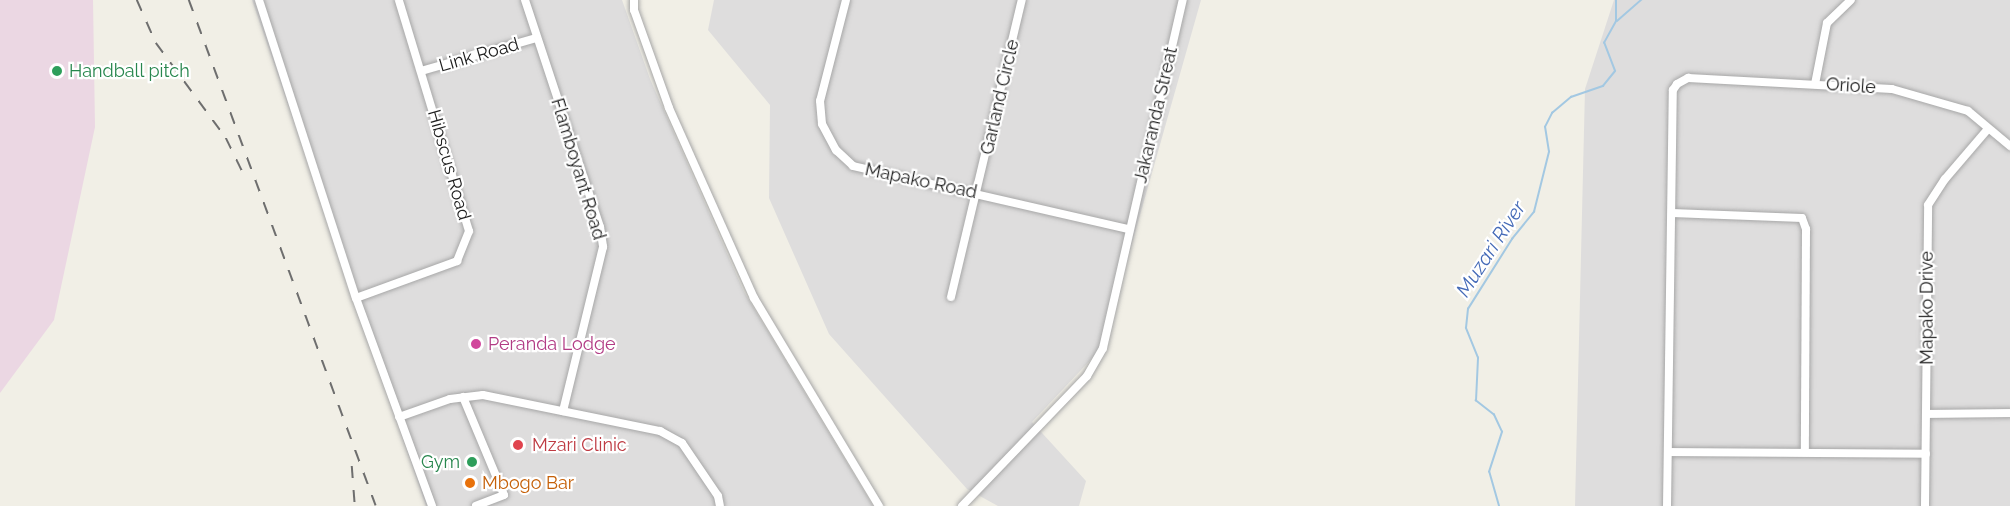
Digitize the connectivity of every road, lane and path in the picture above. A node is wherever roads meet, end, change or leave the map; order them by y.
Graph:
1 (259, 0) edge
2 (399, 0) edge
3 (525, 0) edge
4 (634, 0) edge
5 (846, 0) edge
6 (1022, 0) edge
7 (1183, 0) edge
8 (1851, 0) edge
9 (536, 38) junction
10 (422, 71) junction
11 (1815, 84) junction
12 (1988, 130) junction
13 (2010, 146) edge
14 (978, 193) junction
15 (1672, 213) junction
16 (1128, 230) junction
17 (951, 297) dead end
18 (356, 298) junction
19 (463, 397) junction
20 (563, 411) junction
21 (2010, 413) edge
22 (1926, 414) junction
23 (399, 417) junction
24 (1668, 452) junction
25 (1804, 452) junction
26 (1926, 454) junction
27 (432, 506) edge
28 (476, 506) edge
29 (720, 506) edge
30 (879, 506) edge
31 (962, 506) edge
32 (1667, 506) edge
33 (1925, 506) edge

1 - 18 street
2 - 10 street, Hibscus Road
3 - 9 street, Flamboyant Road
4 - 30 street
5 - 14 street, Mapako Road
6 - 14 street, Garland Circle
7 - 16 street, Jakaranda Streat
8 - 11 street
9 - 10 street, Link Road
9 - 20 street, Flamboyant Road
10 - 18 street, Hibscus Road
11 - 12 street, Oriole
11 - 15 street, Oriole
12 - 13 street, Oriole
12 - 22 street, Mapako Drive
14 - 16 street, Mapako Road
14 - 17 street, Garland Circle
15 - 24 street
15 - 25 street
16 - 31 street, Jakaranda Streat
18 - 23 street
19 - 20 street
19 - 23 street
19 - 28 street
20 - 29 street
21 - 22 street
22 - 26 street, Mapako Drive
23 - 27 street
24 - 25 street
24 - 32 street
25 - 26 street
26 - 33 street, Mapako Drive

